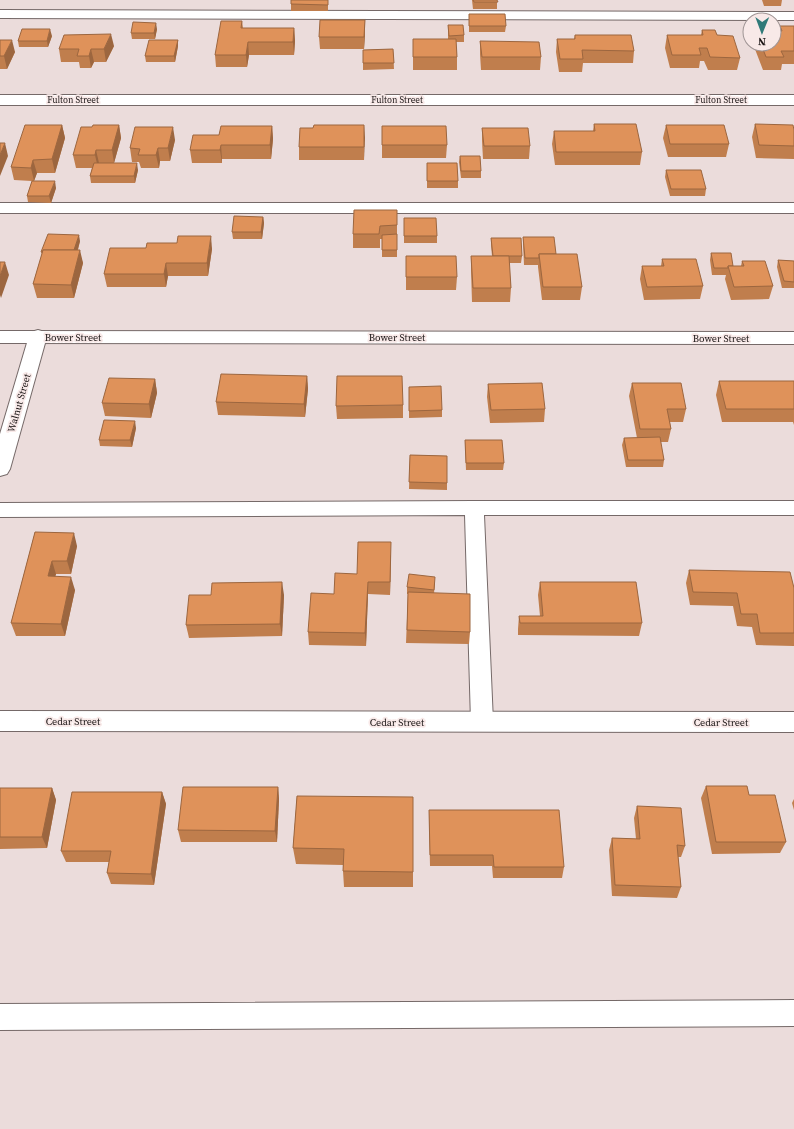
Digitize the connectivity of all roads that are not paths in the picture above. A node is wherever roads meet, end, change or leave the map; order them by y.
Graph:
1 (0, 14) edge
2 (794, 16) edge
3 (0, 100) edge
4 (794, 100) edge
5 (0, 208) edge
6 (794, 208) edge
7 (38, 336) junction
8 (0, 337) edge
9 (794, 338) edge
10 (0, 469) edge
11 (474, 508) junction
12 (794, 508) edge
13 (0, 510) edge
14 (0, 721) edge
15 (482, 722) junction
16 (794, 722) edge
17 (794, 1013) edge
18 (0, 1017) edge

1 - 2 lane
3 - 4 street, Fulton Street
5 - 6 lane
7 - 8 street, Bower Street
7 - 9 street, Bower Street
7 - 10 street, Walnut Street
11 - 12 lane
11 - 13 lane
11 - 15 lane
14 - 15 street, Cedar Street
15 - 16 street, Cedar Street
17 - 18 lane

